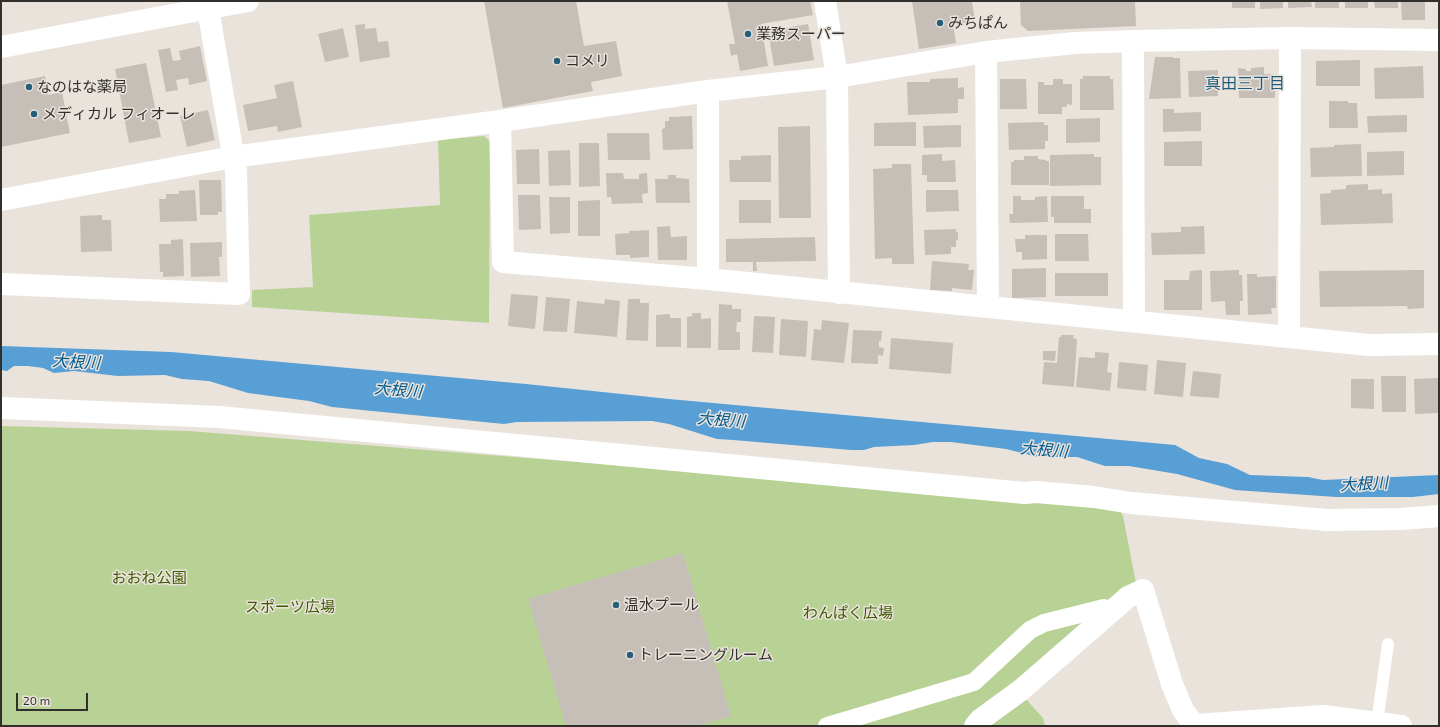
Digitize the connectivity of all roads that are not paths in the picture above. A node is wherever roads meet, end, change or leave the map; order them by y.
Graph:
1 (248, 1) edge
2 (825, 1) edge
3 (209, 5) edge
4 (1290, 38) junction
5 (1439, 40) edge
6 (1133, 41) junction
7 (1, 47) edge
8 (986, 52) junction
9 (837, 77) junction
10 (708, 92) junction
11 (500, 121) junction
12 (233, 157) junction
13 (1, 200) edge
14 (708, 279) junction
15 (1, 284) edge
16 (839, 293) junction
17 (988, 307) junction
18 (1134, 321) junction
19 (1289, 336) junction
20 (1439, 344) edge
21 (1, 408) edge
22 (1439, 516) edge
23 (1110, 613) junction
24 (1388, 644) dead end
25 (1323, 721) edge
26 (1377, 723) junction
27 (827, 726) edge
28 (975, 726) edge
29 (1195, 726) edge
30 (1401, 726) edge

1 - 3 street
2 - 9 street
3 - 7 street
3 - 12 street
4 - 5 street
4 - 6 street
4 - 19 street
6 - 8 street
6 - 18 street
8 - 9 street
8 - 17 street
9 - 10 street
9 - 16 street
10 - 11 street
10 - 14 street
11 - 12 street
11 - 14 street
12 - 13 street
12 - 15 street
14 - 16 street
16 - 17 street
17 - 18 street
18 - 19 street
19 - 20 street
21 - 22 street
23 - 27 street
23 - 28 street
23 - 29 street
24 - 26 lane
25 - 26 street
25 - 29 street
26 - 30 street

